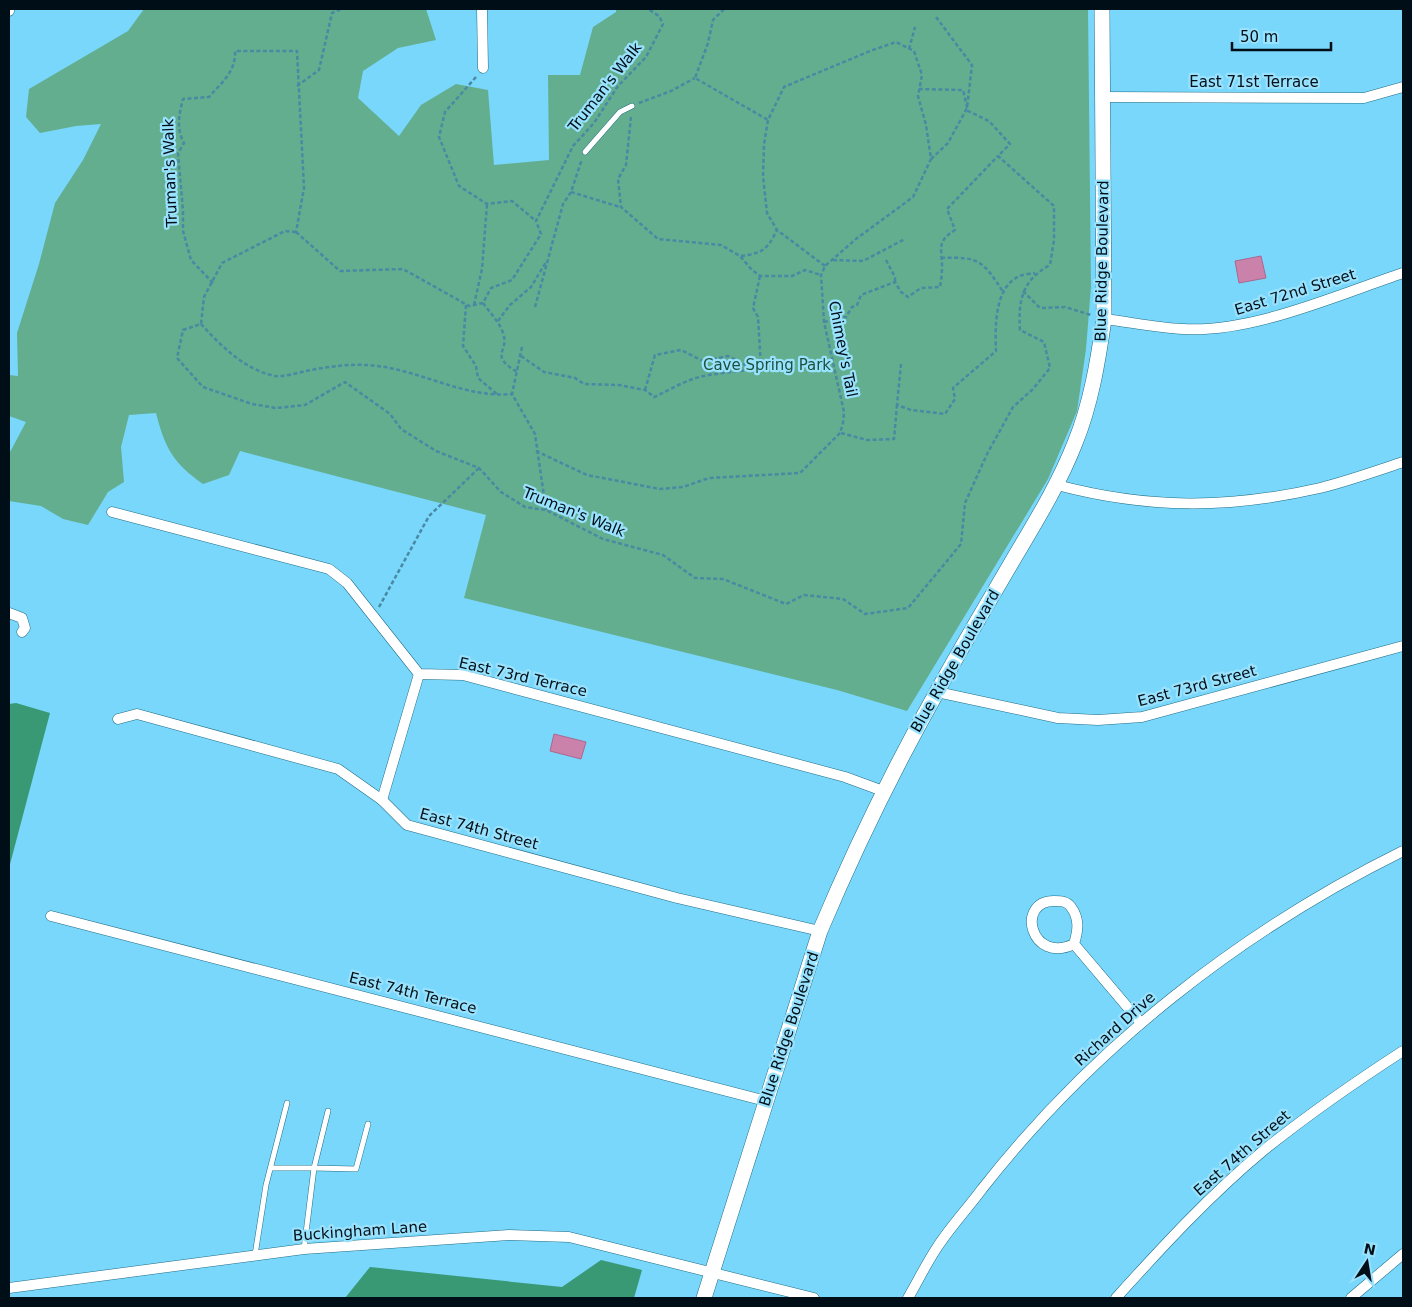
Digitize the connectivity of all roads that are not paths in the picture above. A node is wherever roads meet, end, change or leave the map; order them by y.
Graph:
1 (482, 9) edge
2 (1102, 9) edge
3 (484, 68) road end
4 (1403, 87) edge
5 (1103, 97) junction
6 (632, 106) road end
7 (584, 152) road end
8 (1403, 273) edge
9 (1104, 318) junction
10 (1403, 462) edge
11 (1057, 485) junction
12 (112, 512) dead end
13 (9, 613) edge
14 (22, 632) dead end
15 (1403, 646) edge
16 (419, 674) junction
17 (937, 692) junction
18 (118, 719) dead end
19 (883, 791) junction
20 (382, 800) junction
21 (1403, 851) edge
22 (51, 916) dead end
23 (820, 931) junction
24 (1074, 944) junction
25 (1141, 1024) junction
26 (1403, 1051) edge
27 (766, 1100) junction
28 (287, 1103) dead end
29 (328, 1111) dead end
30 (368, 1124) dead end
31 (271, 1168) junction
32 (314, 1168) junction
33 (304, 1249) junction
34 (255, 1254) junction
35 (1403, 1254) edge
36 (712, 1272) junction
37 (9, 1288) edge
38 (704, 1298) edge
39 (814, 1298) edge
40 (908, 1298) edge
41 (1116, 1298) edge
42 (1351, 1298) edge

1 - 3 street
2 - 5 main road, Blue Ridge Boulevard
4 - 5 street, East 71st Terrace
5 - 9 main road, Blue Ridge Boulevard
6 - 7 lane
8 - 9 street, East 72nd Street
9 - 11 main road, Blue Ridge Boulevard
10 - 11 street
11 - 17 main road, Blue Ridge Boulevard
12 - 16 street
13 - 14 street
15 - 17 street, East 73rd Street
16 - 19 street, East 73rd Terrace
16 - 20 street
17 - 19 main road, Blue Ridge Boulevard
18 - 20 street, East 74th Street
19 - 23 main road, Blue Ridge Boulevard
20 - 23 street, East 74th Street
21 - 25 street, Richard Drive
22 - 27 street, East 74th Terrace
23 - 27 main road, Blue Ridge Boulevard
24 - 24 street
24 - 25 street
25 - 40 street, Richard Drive
26 - 41 street, East 74th Street
27 - 36 main road, Blue Ridge Boulevard
28 - 31 lane
29 - 32 lane
30 - 32 lane
31 - 32 lane
31 - 34 lane
32 - 33 lane
33 - 34 street, Buckingham Lane
33 - 36 street, Buckingham Lane
34 - 37 street, Buckingham Lane
35 - 42 street
36 - 38 main road, Blue Ridge Boulevard
36 - 39 street, Buckingham Lane

